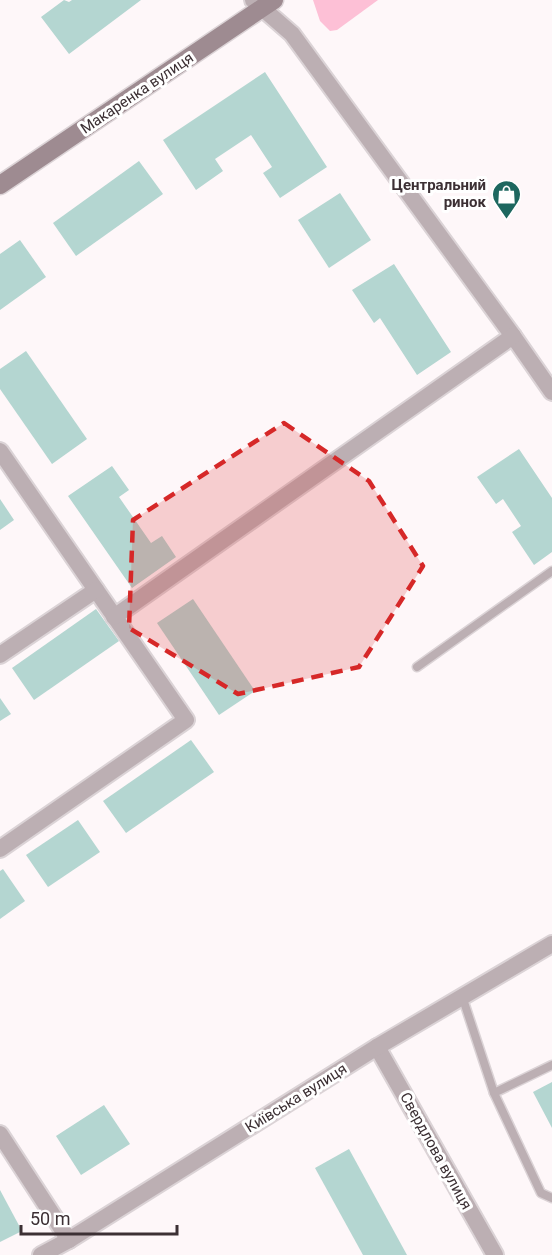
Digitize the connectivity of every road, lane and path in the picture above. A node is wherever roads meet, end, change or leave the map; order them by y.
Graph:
1 (263, 3) edge
2 (0, 186) edge
3 (513, 336) junction
4 (552, 392) edge
5 (0, 451) edge
6 (552, 571) edge
7 (96, 590) junction
8 (114, 617) junction
9 (0, 655) edge
10 (417, 667) dead end
11 (0, 849) edge
12 (552, 944) edge
13 (462, 996) junction
14 (377, 1047) junction
15 (552, 1065) edge
16 (494, 1094) junction
17 (0, 1134) edge
18 (552, 1198) edge
19 (69, 1240) junction
20 (41, 1255) edge
21 (495, 1255) edge

1 - 2 street, Макаренка вулиця
1 - 3 street
3 - 4 street
3 - 8 street
5 - 7 street
6 - 10 lane
7 - 8 street
7 - 9 street
8 - 11 street
12 - 13 street, Київська вулиця
13 - 14 street, Київська вулиця
13 - 16 lane
14 - 19 street, Київська вулиця
14 - 21 street, Свердлова вулиця
15 - 16 lane
16 - 18 lane
17 - 19 street
19 - 20 street, Київська вулиця

